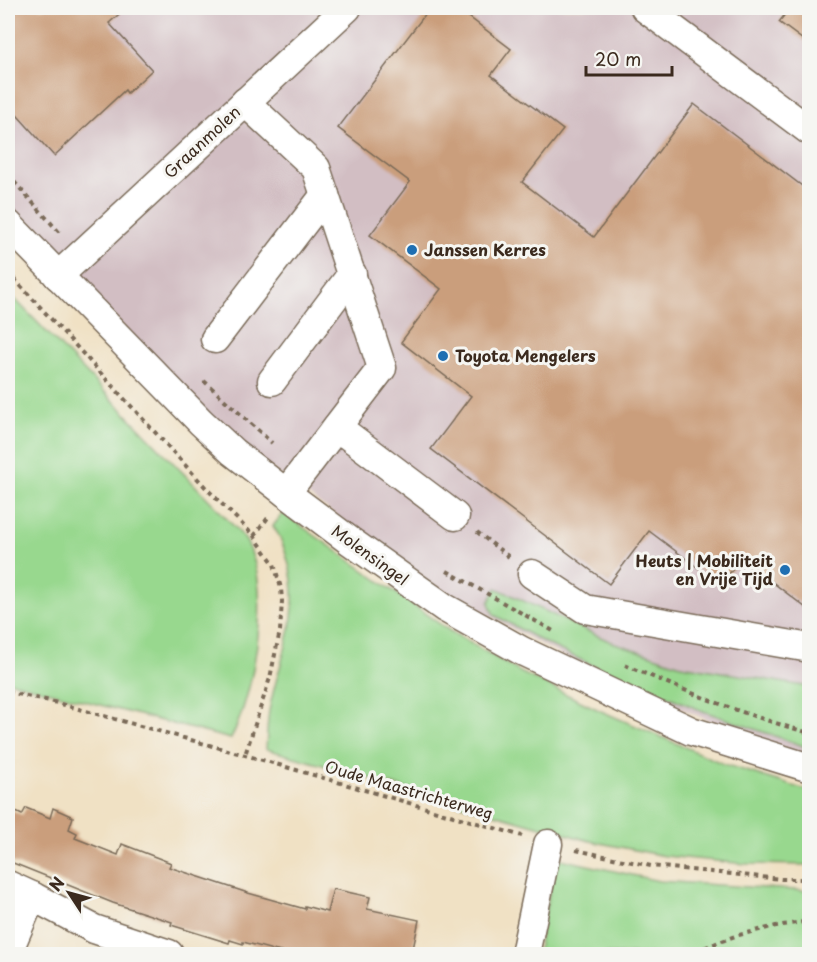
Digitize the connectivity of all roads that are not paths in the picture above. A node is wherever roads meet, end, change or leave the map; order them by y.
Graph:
1 (347, 8) edge
2 (645, 8) edge
3 (245, 102) junction
4 (810, 131) edge
5 (325, 195) junction
6 (8, 224) edge
7 (352, 274) junction
8 (58, 276) junction
9 (215, 339) dead end
10 (273, 381) dead end
11 (337, 427) junction
12 (286, 493) junction
13 (455, 516) road end
14 (532, 574) road end
15 (810, 648) edge
16 (810, 768) edge
17 (548, 844) road end
18 (20, 890) edge
19 (8, 952) edge
20 (169, 954) edge
21 (525, 954) edge

1 - 3 street, Graanmolen
2 - 4 street
3 - 5 street
3 - 8 street, Graanmolen
5 - 7 street
5 - 9 street
6 - 8 street, Molensingel
7 - 10 street
7 - 11 street
8 - 12 street, Molensingel
11 - 12 street
11 - 13 street
12 - 16 street, Molensingel
14 - 15 street
17 - 21 street
18 - 19 street
18 - 20 street

